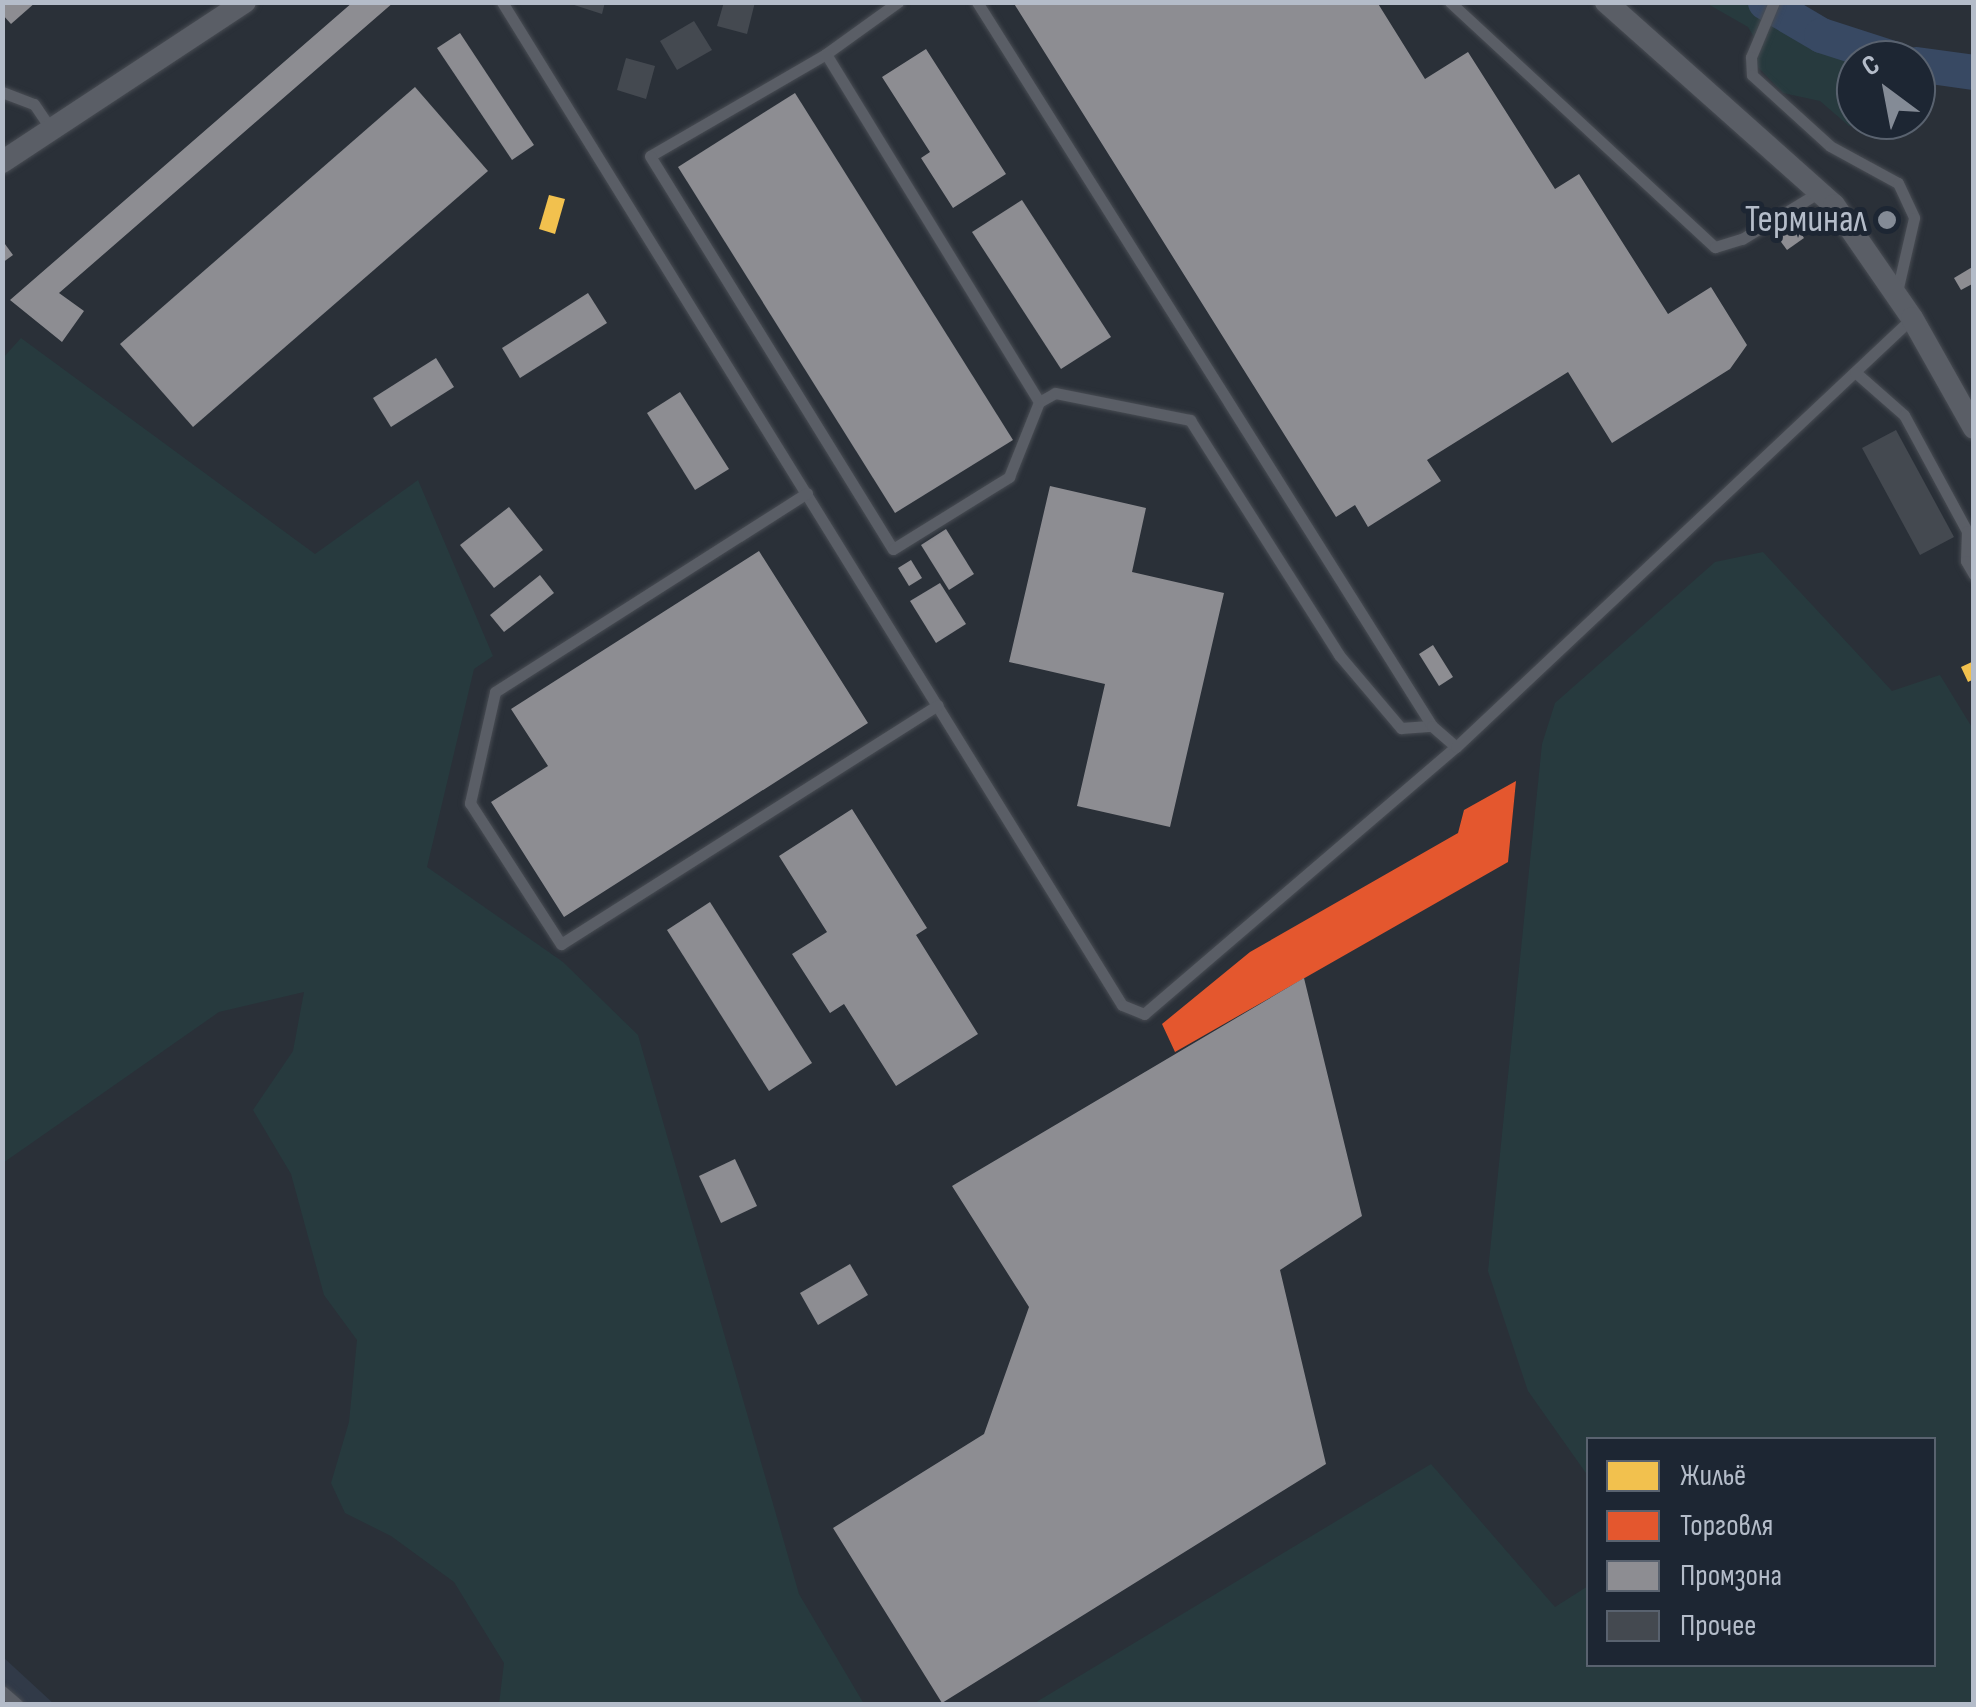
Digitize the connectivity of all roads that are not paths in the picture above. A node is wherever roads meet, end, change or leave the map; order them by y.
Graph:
1 (245, 2) edge
2 (502, 2) edge
3 (898, 2) edge
4 (977, 2) edge
5 (1450, 2) edge
6 (1606, 2) edge
7 (1771, 8) edge
8 (826, 54) junction
9 (2, 92) edge
10 (51, 128) junction
11 (2, 162) edge
12 (1820, 191) junction
13 (1896, 296) junction
14 (1912, 318) junction
15 (1855, 372) junction
16 (1038, 402) junction
17 (1974, 428) edge
18 (807, 493) junction
19 (1974, 575) edge
20 (937, 705) junction
21 (1432, 726) junction
22 (1456, 748) junction
23 (2, 1691) edge
24 (17, 1704) edge

1 - 10 street
2 - 18 lane
3 - 8 lane
4 - 21 lane
5 - 12 lane
6 - 12 street
7 - 13 lane
8 - 16 lane
8 - 16 lane
9 - 10 lane
10 - 11 street
12 - 13 street
13 - 14 street
14 - 15 lane
14 - 17 street
15 - 19 lane
15 - 22 lane
16 - 21 lane
18 - 20 lane
18 - 20 lane
20 - 22 lane
21 - 22 lane
23 - 24 lane

